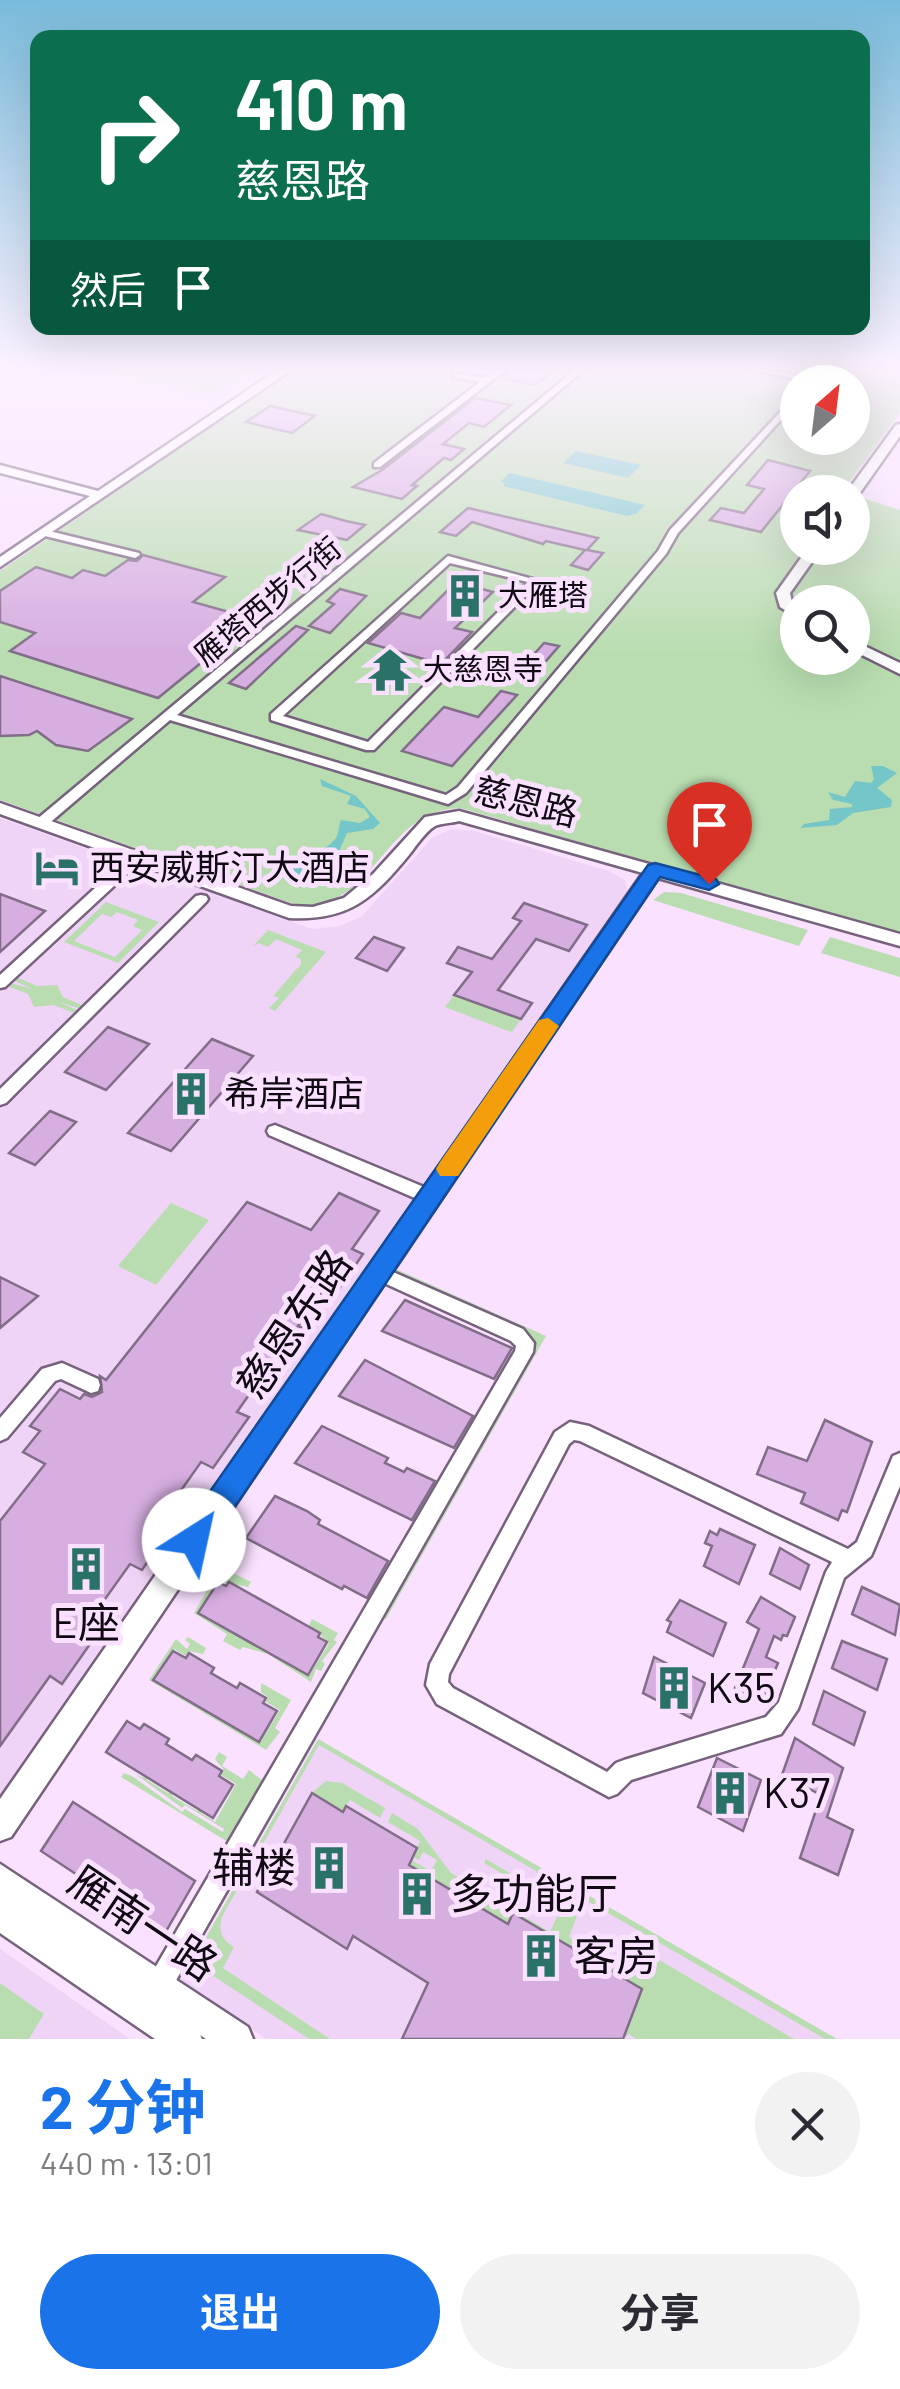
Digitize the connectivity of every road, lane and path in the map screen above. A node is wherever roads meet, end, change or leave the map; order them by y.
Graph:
1 (146, 464) edge
2 (380, 464) edge
3 (468, 464) edge
4 (735, 464) edge
5 (378, 466) dead end
6 (0, 472) edge
7 (97, 497) junction
8 (45, 532) dead end
9 (135, 555) dead end
10 (0, 563) edge
11 (535, 581) joint
12 (870, 653) edge
13 (900, 669) edge
14 (168, 716) junction
15 (0, 808) edge
16 (41, 823) junction
17 (123, 870) dead end
18 (655, 870) junction
19 (201, 899) dead end
20 (900, 940) edge
21 (0, 983) edge
22 (0, 1100) edge
23 (275, 1131) dead end
24 (430, 1197) junction
25 (378, 1272) junction
26 (91, 1385) dead end
27 (0, 1432) edge
28 (900, 1462) edge
29 (893, 1499) edge
30 (850, 1560) junction
31 (0, 1826) edge
32 (0, 1880) edge
33 (0, 1914) edge
34 (157, 1989) junction
35 (186, 2039) edge
36 (236, 2039) edge

1 - 7 main road
2 - 5 street
3 - 14 street, 雁塔西步行街
4 - 14 street
6 - 7 main road
7 - 10 main road
8 - 9 street
11 - 11 street
12 - 13 main road
14 - 16 street, 雁塔西步行街
15 - 16 main road, 慈恩路
16 - 18 main road, 慈恩路
17 - 21 street
18 - 20 main road, 慈恩路
18 - 24 main road, 慈恩东路
19 - 22 street
23 - 24 street
24 - 25 main road, 慈恩东路
25 - 31 main road, 慈恩东路
25 - 34 street
26 - 27 street
28 - 29 street
29 - 30 street
30 - 30 street
32 - 34 main road, 雁南一路
33 - 35 main road, 雁南一路
34 - 36 main road, 雁南一路

